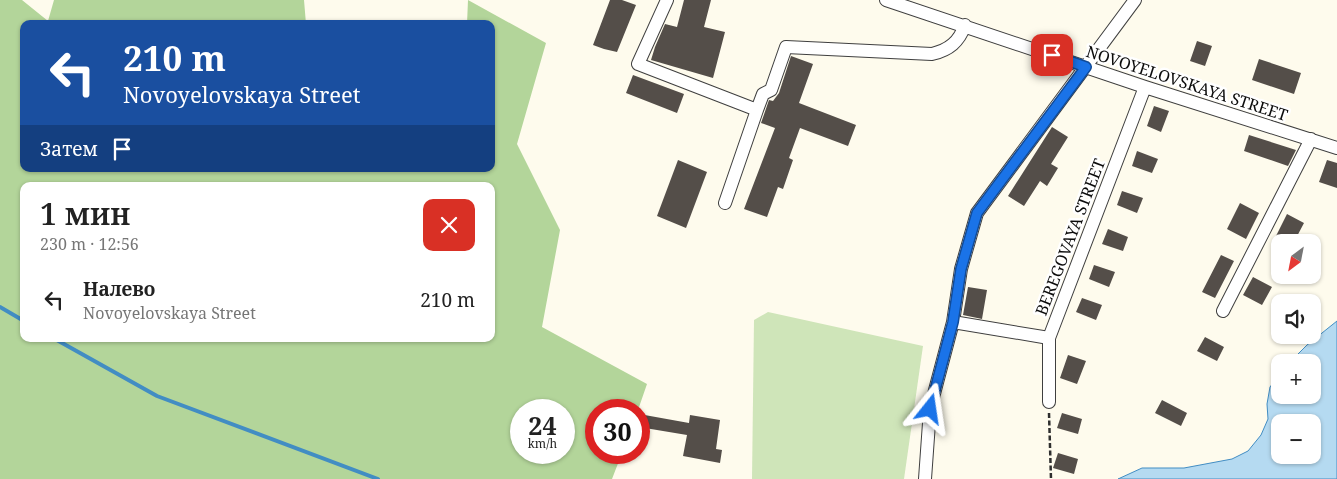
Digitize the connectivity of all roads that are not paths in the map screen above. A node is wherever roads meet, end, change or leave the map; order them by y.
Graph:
1 (666, 0) edge
2 (886, 0) edge
3 (1135, 0) edge
4 (965, 26) junction
5 (1086, 67) junction
6 (1145, 87) junction
7 (757, 110) junction
8 (1310, 139) junction
9 (1337, 148) edge
10 (725, 202) dead end
11 (1223, 311) dead end
12 (953, 322) junction
13 (1048, 338) junction
14 (1049, 402) road end
15 (925, 479) edge

1 - 7 street
2 - 4 street, NOVOYELOVSKAYA STREET
3 - 5 street
4 - 5 street, NOVOYELOVSKAYA STREET
4 - 7 street
5 - 6 street, NOVOYELOVSKAYA STREET
5 - 12 street
6 - 8 street, NOVOYELOVSKAYA STREET
6 - 13 street, BEREGOVAYA STREET
7 - 10 street
8 - 9 street, NOVOYELOVSKAYA STREET
8 - 11 street
12 - 13 street
12 - 15 street
13 - 14 street, BEREGOVAYA STREET

